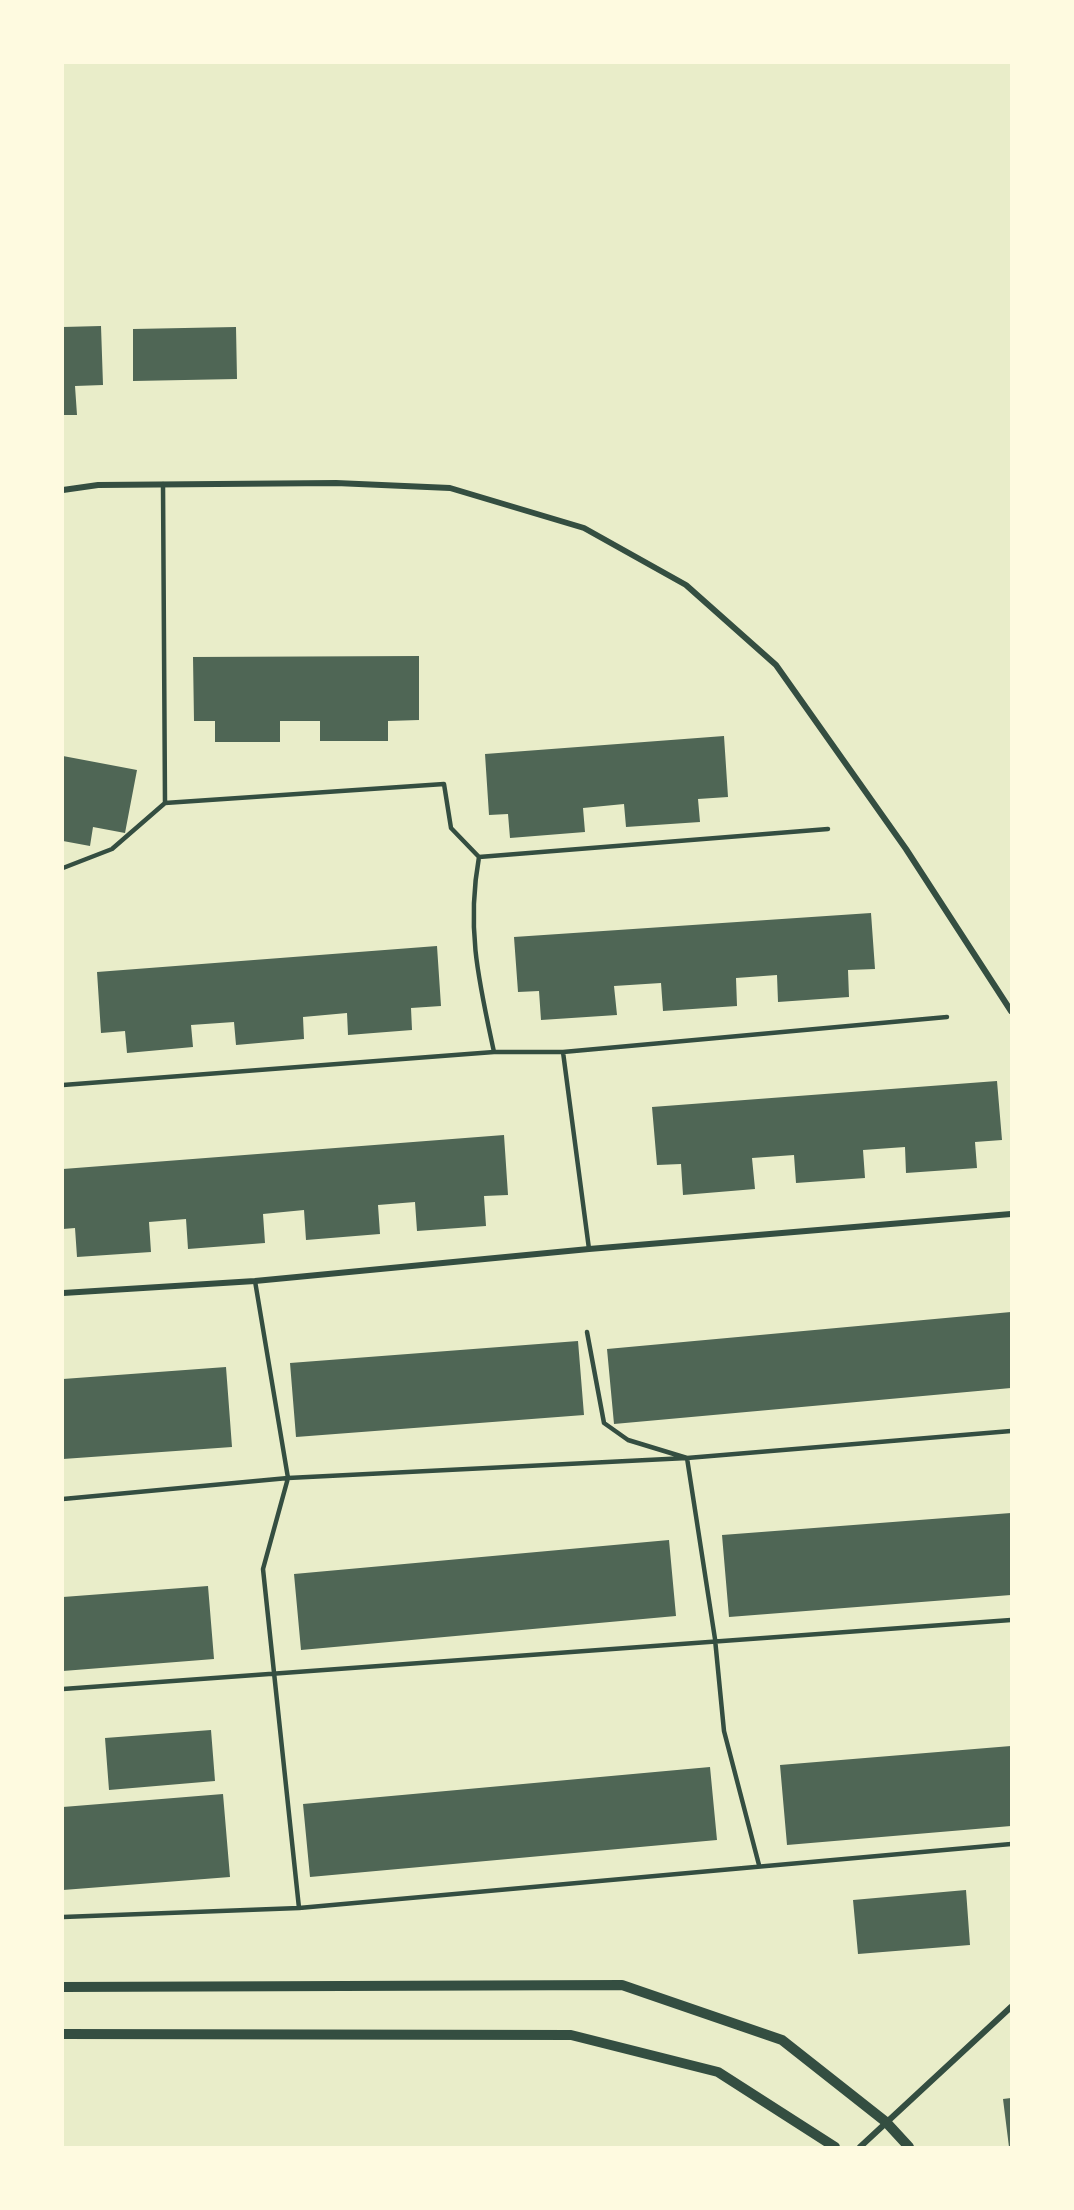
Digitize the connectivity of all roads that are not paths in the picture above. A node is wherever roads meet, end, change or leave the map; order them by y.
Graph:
1 (163, 484) junction
2 (63, 490) edge
3 (165, 803) junction
4 (828, 829) dead end
5 (479, 857) junction
6 (63, 868) edge
7 (1011, 1011) edge
8 (946, 1017) dead end
9 (494, 1052) junction
10 (563, 1052) junction
11 (63, 1085) edge
12 (1011, 1214) edge
13 (589, 1249) junction
14 (255, 1281) junction
15 (63, 1293) edge
16 (587, 1332) dead end
17 (1011, 1431) edge
18 (687, 1458) junction
19 (288, 1478) junction
20 (63, 1499) edge
21 (1011, 1620) edge
22 (715, 1640) junction
23 (273, 1672) junction
24 (63, 1689) edge
25 (1011, 1844) edge
26 (759, 1865) junction
27 (299, 1908) junction
28 (63, 1917) edge
29 (63, 1987) edge
30 (1011, 2007) edge
31 (63, 2034) edge
32 (886, 2121) junction
33 (835, 2147) edge
34 (860, 2147) edge
35 (909, 2147) edge

1 - 2 street
1 - 3 lane
1 - 7 street
3 - 5 lane
3 - 6 lane
4 - 5 lane
5 - 9 lane
8 - 10 lane
9 - 10 lane
9 - 11 lane
10 - 13 lane
12 - 13 street
13 - 14 street
14 - 15 street
14 - 19 lane
16 - 18 lane
17 - 18 lane
18 - 19 lane
18 - 22 lane
19 - 20 lane
19 - 23 lane
21 - 22 lane
22 - 23 lane
22 - 26 lane
23 - 24 lane
23 - 27 lane
25 - 26 lane
26 - 27 lane
27 - 28 lane
29 - 32 street
30 - 32 street
31 - 33 street
32 - 34 street
32 - 35 street

